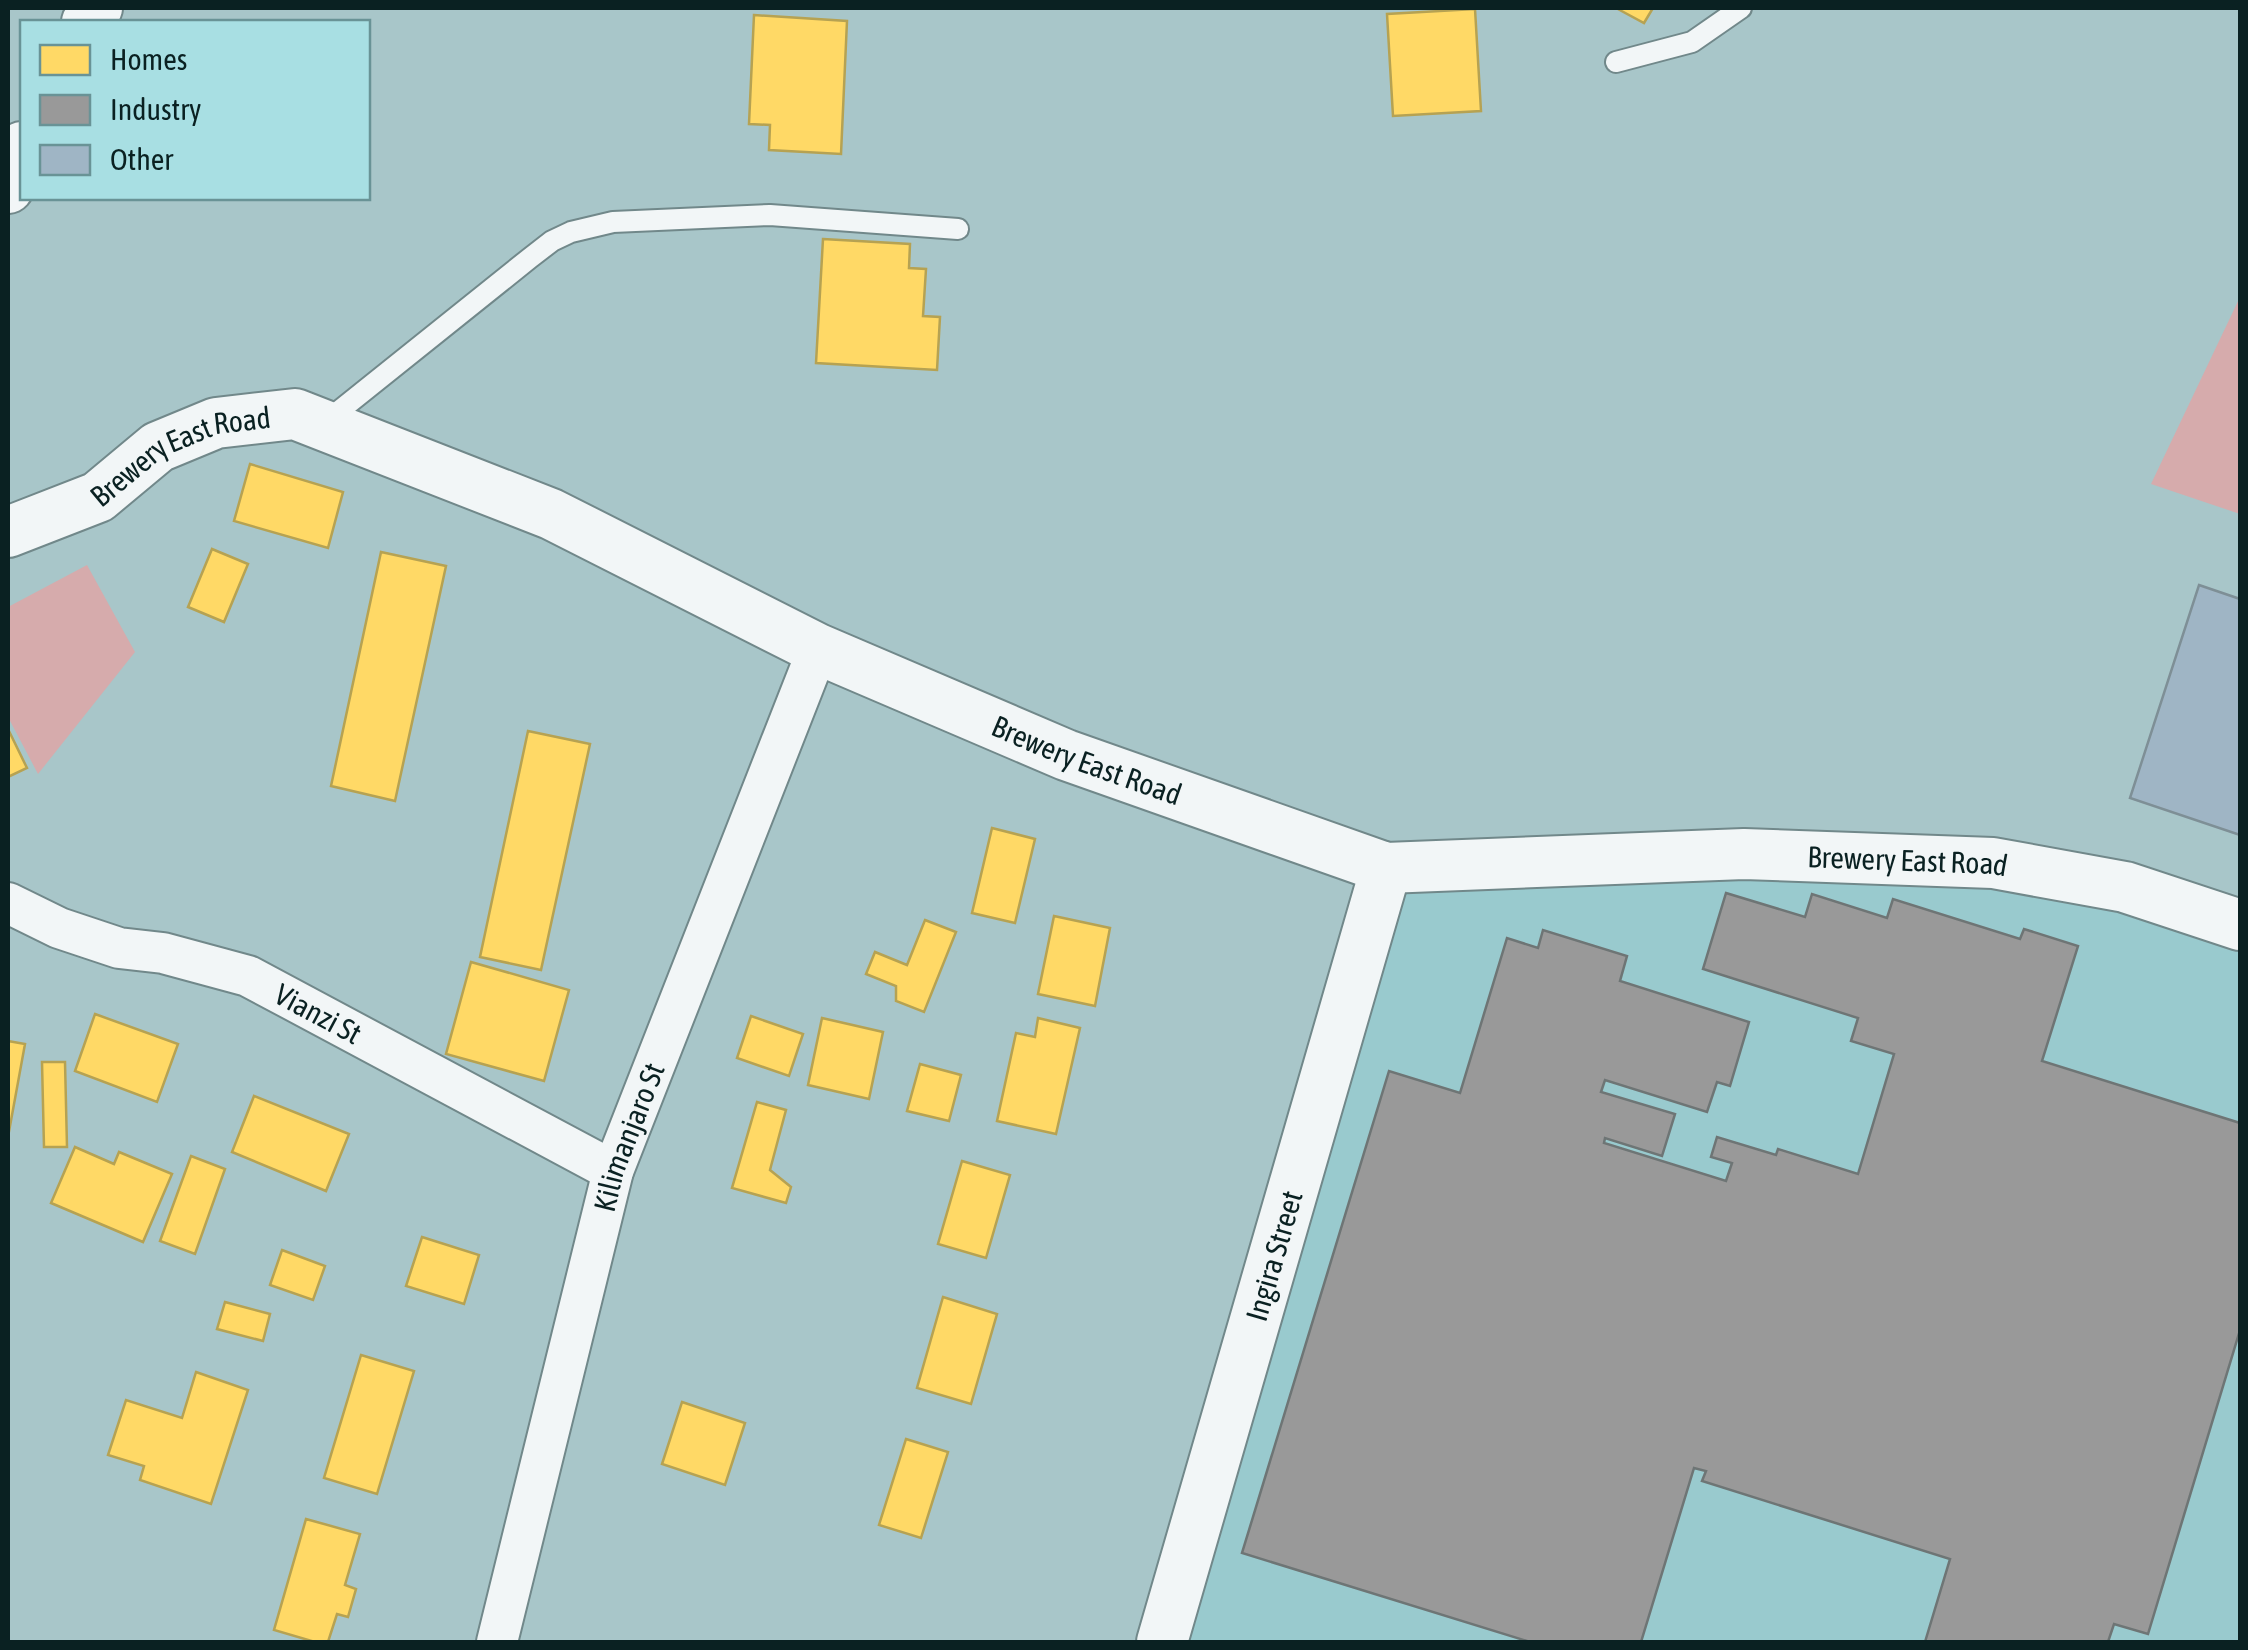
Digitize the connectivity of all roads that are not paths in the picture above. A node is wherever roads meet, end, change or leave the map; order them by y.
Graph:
1 (1741, 8) edge
2 (1616, 62) dead end
3 (20, 153) edge
4 (8, 188) edge
5 (958, 229) dead end
6 (322, 424) junction
7 (8, 532) edge
8 (818, 648) junction
9 (1386, 868) junction
10 (8, 903) edge
11 (2240, 925) edge
12 (613, 1171) junction
13 (505, 1640) edge
14 (1162, 1642) edge

1 - 2 lane
3 - 4 street
5 - 6 lane
6 - 7 street, Brewery East Road
6 - 8 street, Brewery East Road
8 - 9 street, Brewery East Road
8 - 12 street, Kilimanjaro St
9 - 11 street, Brewery East Road
9 - 14 street, Ingira Street
10 - 12 street, Vianzi St
12 - 13 street, Kilimanjaro St

